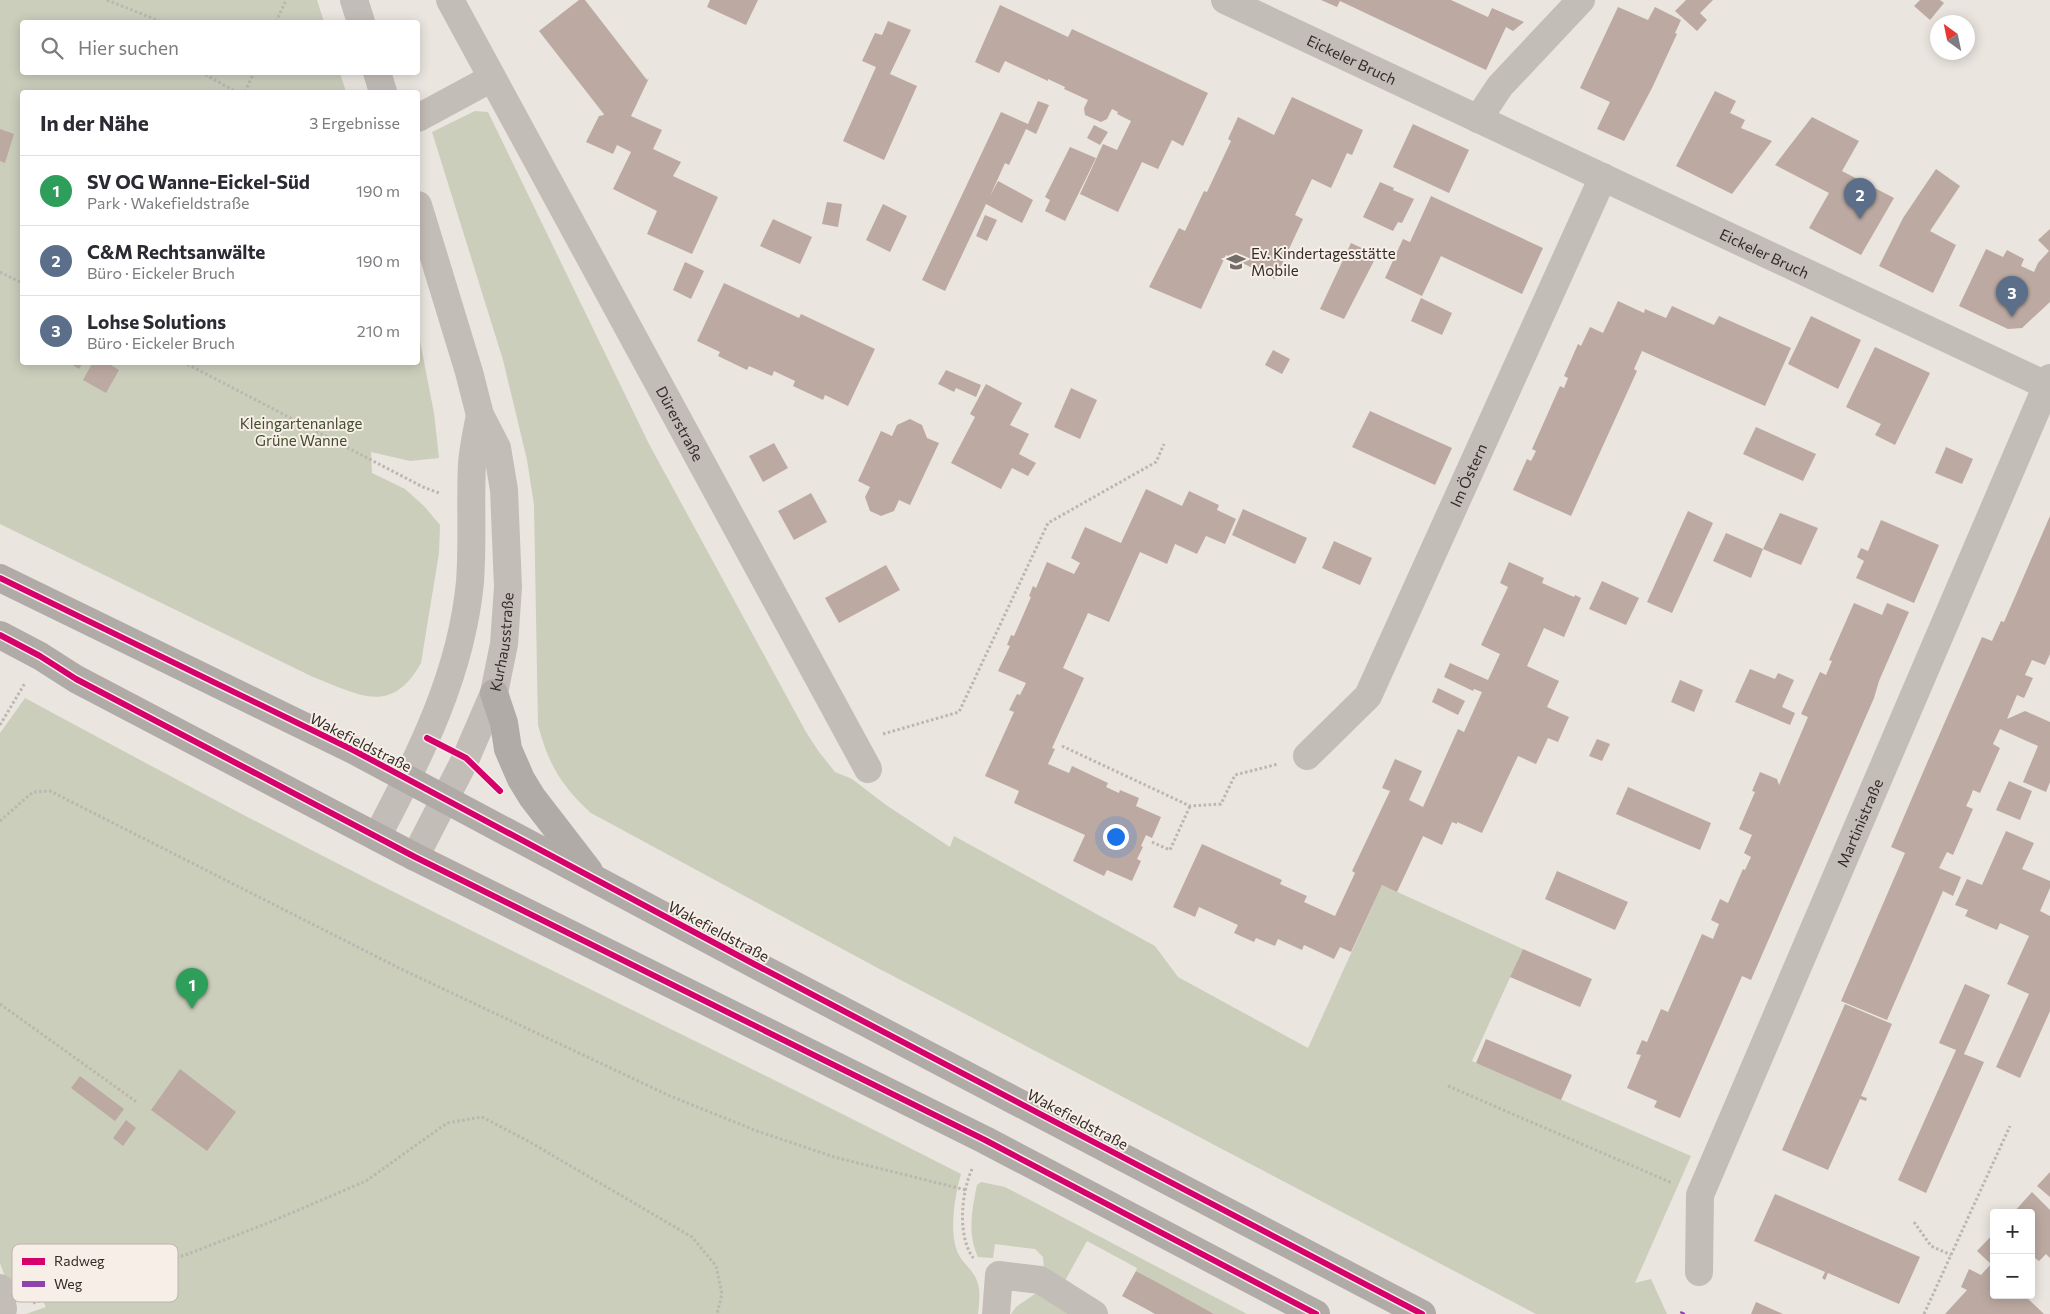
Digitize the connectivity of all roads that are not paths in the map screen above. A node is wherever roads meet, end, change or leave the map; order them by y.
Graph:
1 (354, 0) edge
2 (450, 0) edge
3 (1225, 0) edge
4 (1581, 0) edge
5 (360, 20) edge
6 (378, 75) edge
7 (492, 78) junction
8 (382, 90) edge
9 (420, 117) edge
10 (1478, 119) junction
11 (1603, 177) junction
12 (420, 211) edge
13 (2049, 384) edge
14 (480, 415) junction
15 (0, 578) edge
16 (0, 636) edge
17 (494, 693) junction
18 (1307, 756) road end
19 (868, 769) dead end
20 (407, 780) junction
21 (446, 800) junction
22 (377, 837) junction
23 (415, 857) junction
24 (594, 878) junction
25 (1699, 1272) dead end
26 (996, 1314) edge
27 (1094, 1314) edge
28 (1316, 1314) edge
29 (1422, 1314) edge

1 - 5 street
2 - 7 street, Dürerstraße
3 - 10 street, Eickeler Bruch
4 - 10 street
6 - 8 street
7 - 9 street
7 - 19 street, Dürerstraße
10 - 11 street, Eickeler Bruch
11 - 13 street, Eickeler Bruch
11 - 18 street, Im Östern
12 - 14 street, Kurhausstraße
13 - 25 street, Martinistraße
14 - 17 street, Kurhausstraße
14 - 20 street, Kurhausstraße
15 - 20 main road, Wakefieldstraße
16 - 22 main road
17 - 21 street, Kurhausstraße
17 - 24 main road
20 - 21 main road, Wakefieldstraße
20 - 22 street, Kurhausstraße
21 - 23 street, Kurhausstraße
21 - 24 main road, Wakefieldstraße
22 - 23 main road
23 - 28 main road
24 - 29 main road, Wakefieldstraße
26 - 27 street

